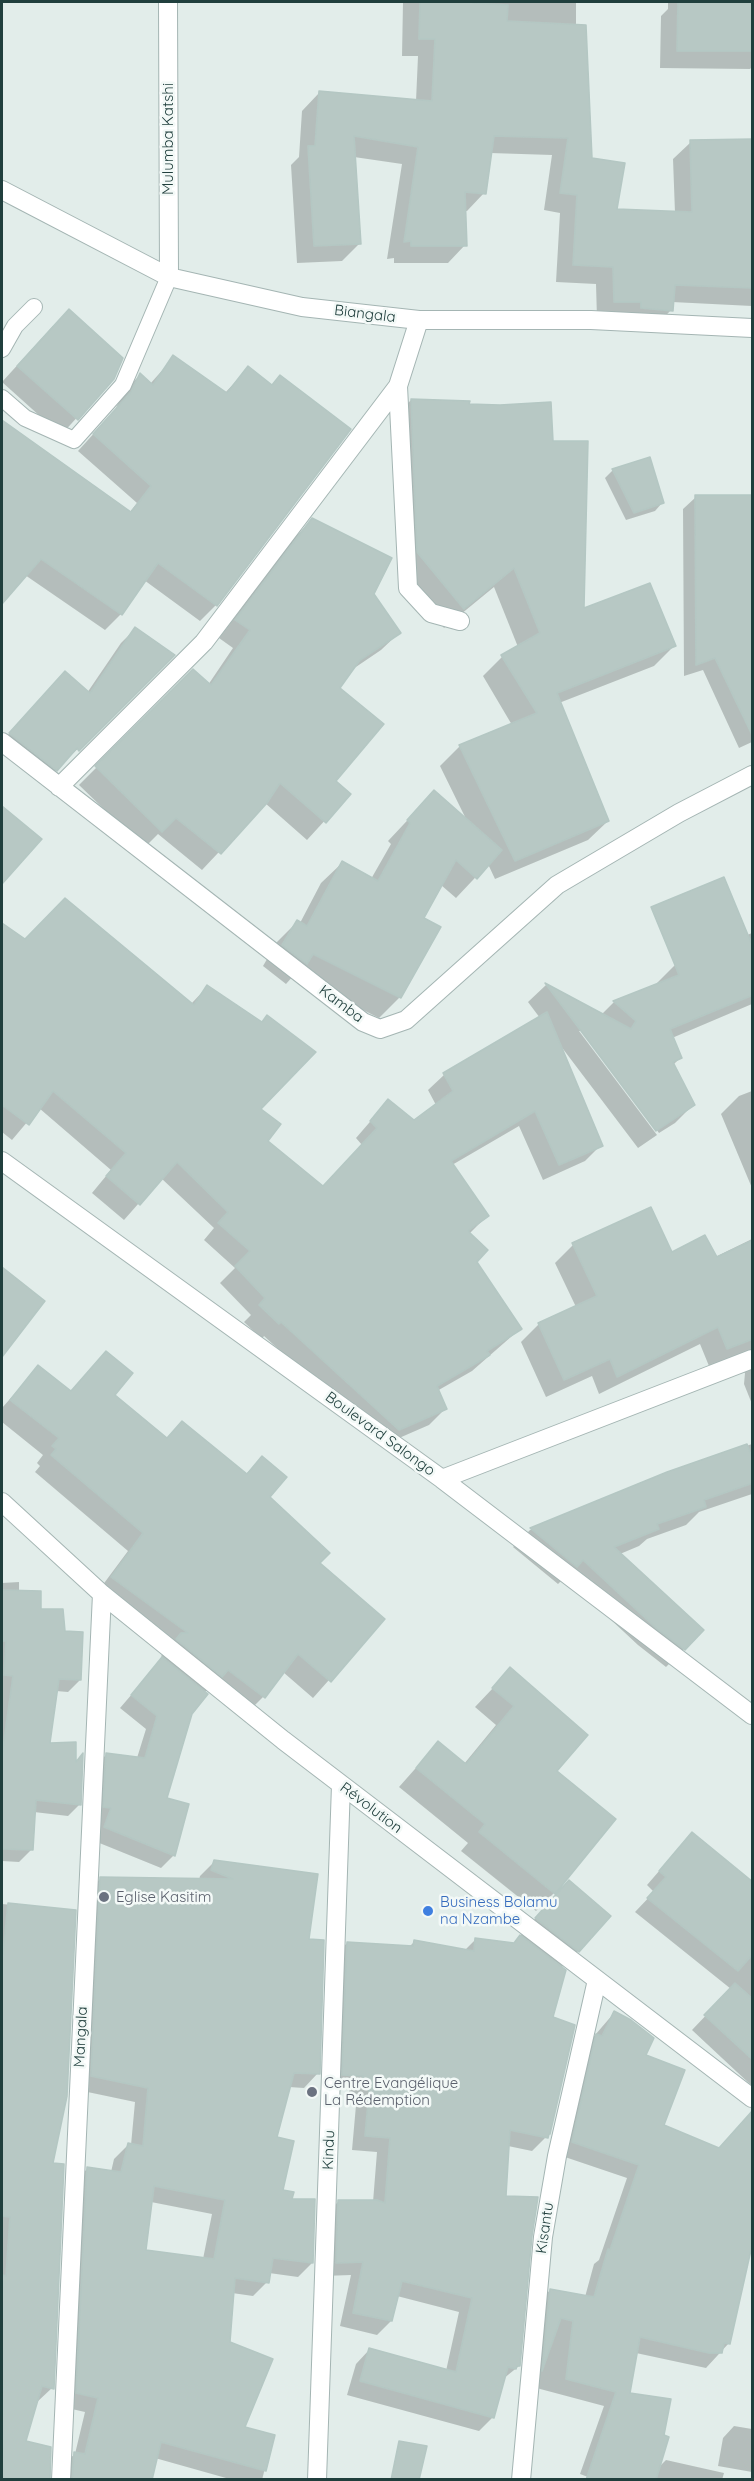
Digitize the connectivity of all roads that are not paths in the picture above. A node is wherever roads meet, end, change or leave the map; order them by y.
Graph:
1 (168, 2) edge
2 (2, 190) edge
3 (169, 277) junction
4 (34, 308) dead end
5 (419, 320) junction
6 (753, 328) edge
7 (2, 349) edge
8 (398, 386) junction
9 (2, 398) edge
10 (460, 621) dead end
11 (2, 742) edge
12 (753, 775) edge
13 (59, 787) junction
14 (2, 1161) edge
15 (753, 1359) edge
16 (442, 1479) junction
17 (2, 1502) edge
18 (102, 1594) junction
19 (753, 1715) edge
20 (341, 1785) junction
21 (597, 1980) junction
22 (753, 2098) edge
23 (61, 2480) edge
24 (317, 2480) edge
25 (521, 2480) edge

1 - 3 street, Mulumba Katshi
2 - 3 street, Biangala
3 - 5 street, Biangala
3 - 9 lane
4 - 7 lane
5 - 6 street, Biangala
5 - 8 street
8 - 10 street
8 - 13 street
11 - 13 street, Kamba
12 - 13 street, Kamba
14 - 16 street, Boulevard Salongo
15 - 16 street
16 - 19 street, Boulevard Salongo
17 - 18 street, Révolution
18 - 20 street, Révolution
18 - 23 street, Mangala
20 - 21 street, Révolution
20 - 24 street, Kindu
21 - 22 street, Révolution
21 - 25 street, Kisantu

